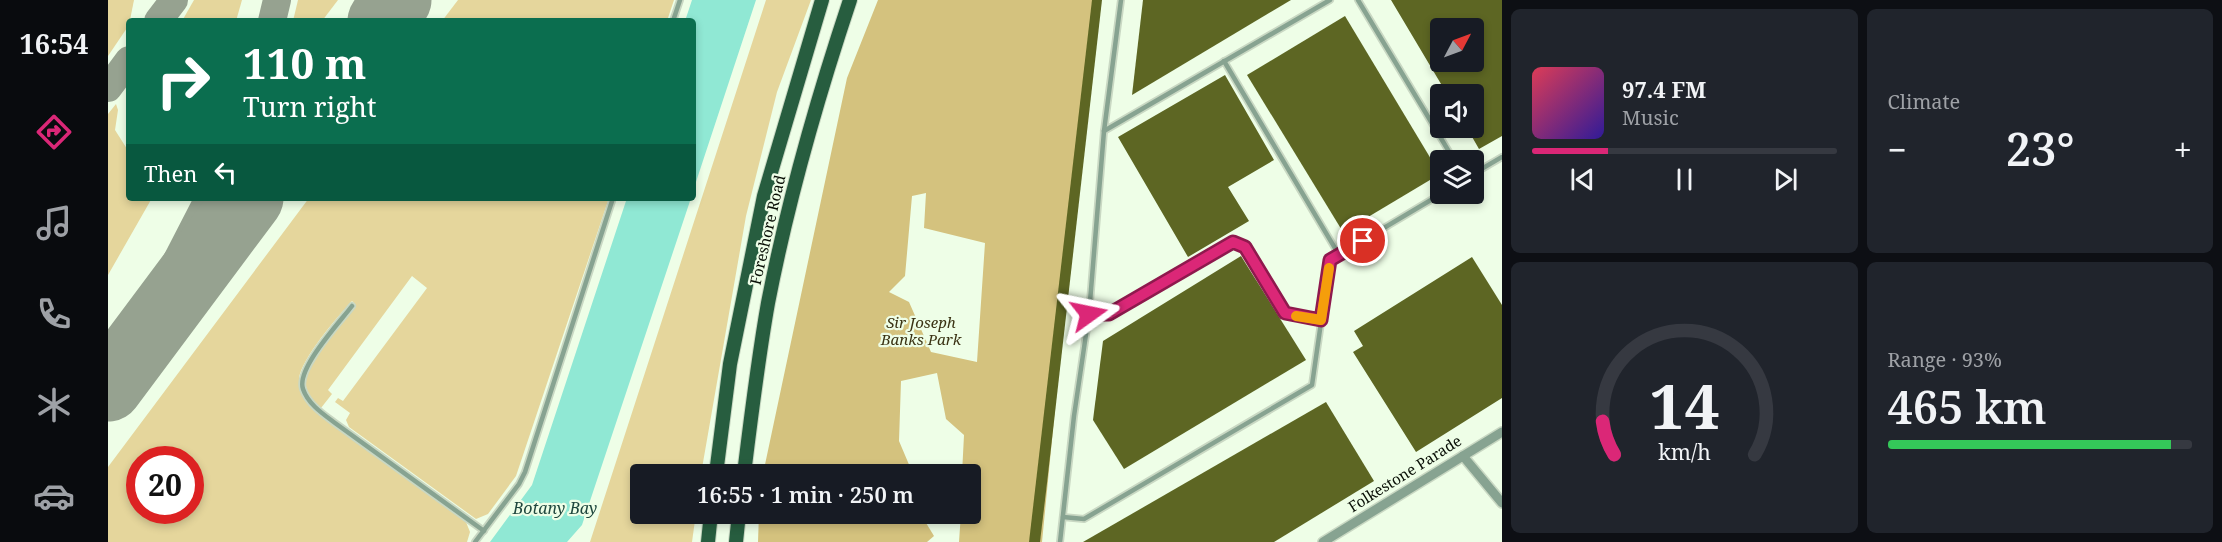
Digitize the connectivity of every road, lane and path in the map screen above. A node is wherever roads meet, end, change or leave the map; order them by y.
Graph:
1 (680, 0) edge
2 (822, 0) edge
3 (850, 0) edge
4 (1121, 0) edge
5 (1330, 0) edge
6 (1358, 0) edge
7 (674, 18) edge
8 (1224, 61) junction
9 (1104, 131) junction
10 (1448, 150) edge
11 (1502, 157) edge
12 (1484, 168) edge
13 (612, 201) edge
14 (1430, 201) edge
15 (1338, 255) junction
16 (352, 306) dead end
17 (1089, 314) junction
18 (1321, 320) junction
19 (1502, 432) edge
20 (1463, 456) junction
21 (717, 464) edge
22 (745, 464) edge
23 (1502, 503) edge
24 (1063, 517) junction
25 (710, 524) edge
26 (738, 524) edge
27 (484, 531) junction
28 (1330, 540) edge
29 (475, 542) edge
30 (708, 542) edge
31 (736, 542) edge
32 (1060, 542) edge

1 - 7 lane
2 - 21 main road, Foreshore Road
3 - 22 main road, Foreshore Road
4 - 9 lane
5 - 8 lane
6 - 10 lane
8 - 9 lane
8 - 15 lane
9 - 17 lane
11 - 12 lane
13 - 27 lane
14 - 15 lane
15 - 18 lane
16 - 27 lane
17 - 18 lane
17 - 24 lane
18 - 24 lane
19 - 20 street, Folkestone Parade
20 - 23 street
20 - 28 street, Folkestone Parade
24 - 32 lane
25 - 30 main road
26 - 31 main road
27 - 29 lane

